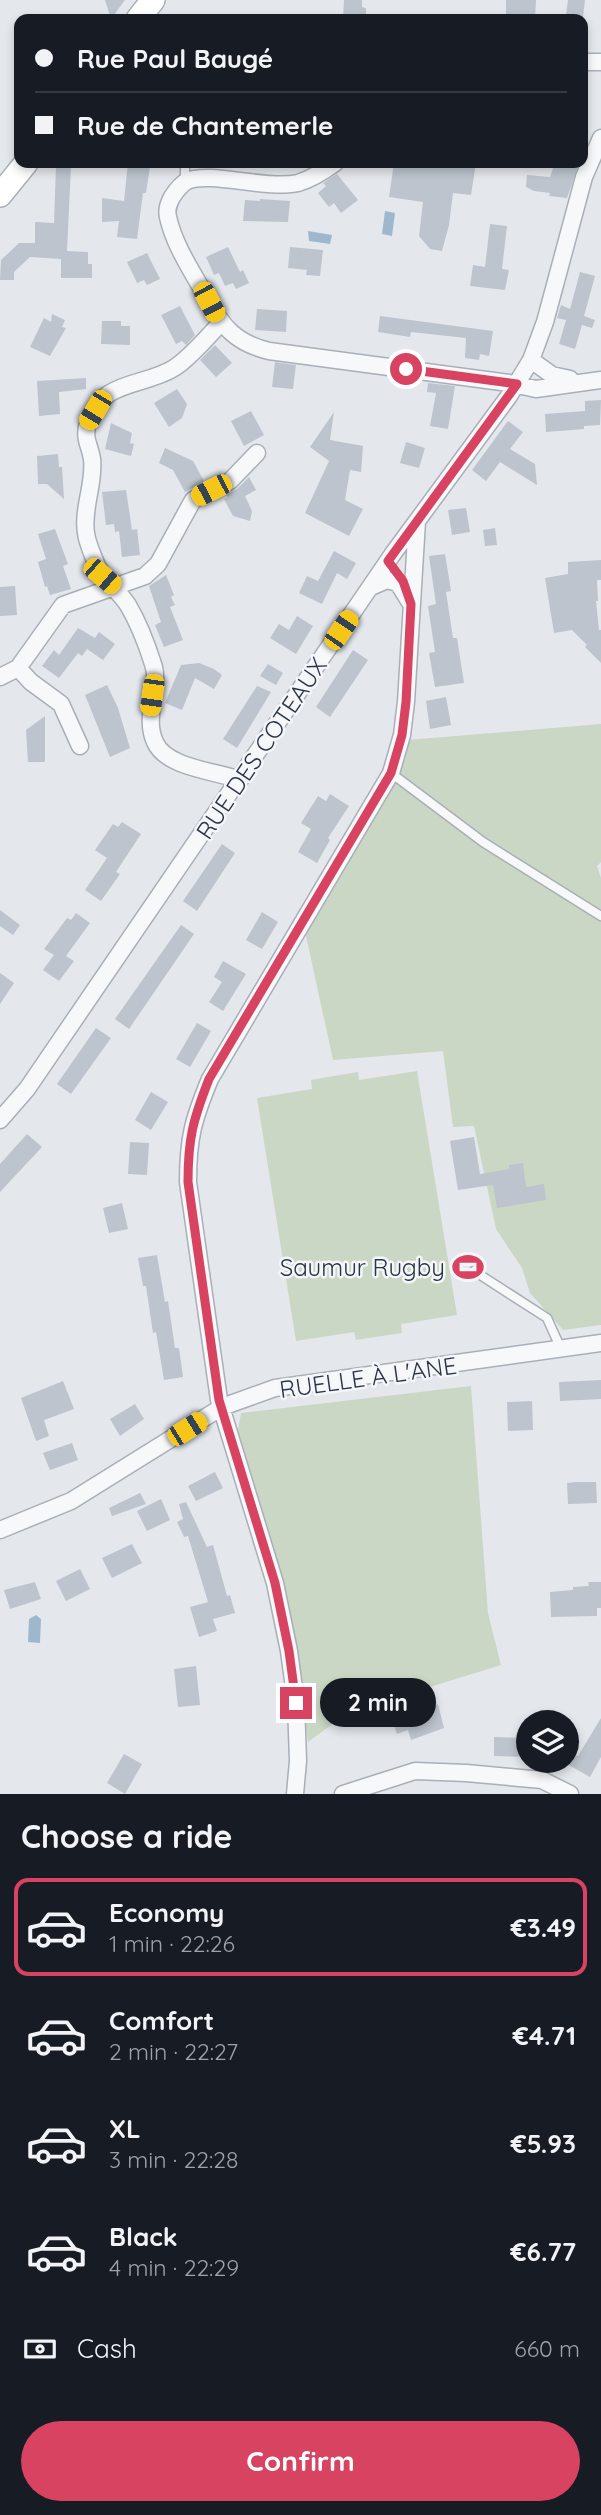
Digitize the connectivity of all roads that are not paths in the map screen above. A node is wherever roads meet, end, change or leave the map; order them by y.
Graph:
1 (153, 0) edge
2 (142, 14) edge
3 (601, 138) edge
4 (22, 168) edge
5 (185, 168) edge
6 (329, 168) edge
7 (588, 168) edge
8 (588, 168) edge
9 (185, 182) junction
10 (0, 195) edge
11 (220, 324) junction
12 (531, 360) junction
13 (601, 380) edge
14 (579, 381) junction
15 (517, 384) junction
16 (257, 453) dead end
17 (417, 521) junction
18 (391, 558) junction
19 (412, 581) junction
20 (116, 587) junction
21 (370, 587) junction
22 (411, 604) junction
23 (18, 668) junction
24 (0, 677) edge
25 (80, 746) dead end
26 (391, 773) junction
27 (240, 780) junction
28 (601, 916) edge
29 (0, 1120) edge
30 (474, 1270) dead end
31 (601, 1343) edge
32 (561, 1349) junction
33 (222, 1408) junction
34 (0, 1530) edge
35 (497, 1776) junction
36 (295, 1794) edge
37 (343, 1794) edge
38 (503, 1794) edge
39 (570, 1794) edge

1 - 2 main road
3 - 8 street, RUE DES COTEAUX
4 - 10 main road
5 - 9 lane
6 - 9 street
7 - 12 street, RUE DES COTEAUX
9 - 11 street
11 - 15 street
11 - 20 street
12 - 14 street
12 - 15 street, RUE DES COTEAUX
13 - 14 street
14 - 15 street
15 - 17 street, RUE DES COTEAUX
16 - 20 street
17 - 18 street, RUE DES COTEAUX
17 - 19 street
18 - 19 street
18 - 21 street, RUE DES COTEAUX
18 - 22 street
19 - 22 street
20 - 23 street
20 - 27 street
21 - 22 street
21 - 27 street, RUE DES COTEAUX
22 - 26 street
23 - 24 street
23 - 25 street
26 - 28 lane
26 - 33 street
27 - 29 street, RUE DES COTEAUX
30 - 32 lane
31 - 32 street, RUELLE À L'ANE
32 - 33 street, RUELLE À L'ANE
33 - 34 street, RUELLE À L'ANE
33 - 36 street
35 - 37 street
35 - 38 street
35 - 39 street

